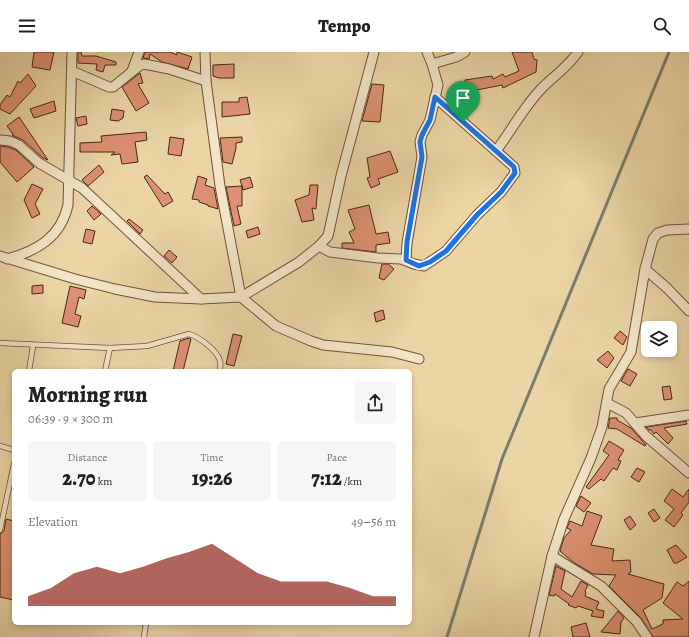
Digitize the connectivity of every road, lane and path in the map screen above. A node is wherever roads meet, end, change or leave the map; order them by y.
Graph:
1 (72, 52) edge
2 (138, 52) edge
3 (205, 52) edge
4 (374, 52) edge
5 (427, 52) edge
6 (465, 52) edge
7 (578, 52) edge
8 (432, 64) junction
9 (72, 71) junction
10 (132, 71) junction
11 (206, 82) junction
12 (435, 97) junction
13 (0, 140) edge
14 (496, 151) junction
15 (69, 179) junction
16 (689, 229) edge
17 (319, 246) junction
18 (3, 259) edge
19 (406, 260) junction
20 (645, 269) junction
21 (241, 297) junction
22 (201, 299) junction
23 (689, 311) edge
24 (0, 344) edge
25 (33, 346) junction
26 (110, 348) junction
27 (420, 359) dead end
28 (29, 369) edge
29 (105, 369) edge
30 (220, 369) edge
31 (607, 403) junction
32 (689, 415) edge
33 (635, 423) junction
34 (0, 446) edge
35 (12, 449) edge
36 (12, 473) edge
37 (689, 473) edge
38 (0, 530) edge
39 (552, 556) junction
40 (146, 625) edge
41 (144, 637) edge
42 (534, 637) edge
43 (646, 637) edge

1 - 9 street
2 - 10 street
3 - 11 street
4 - 17 street
5 - 8 street
6 - 8 street
7 - 14 street
8 - 12 street
9 - 10 street
9 - 15 street
10 - 11 street
11 - 21 street
12 - 14 street
12 - 19 street
13 - 15 street
14 - 19 street
15 - 18 street
15 - 22 street
16 - 20 street
17 - 19 street
17 - 21 street
18 - 22 street
20 - 23 street
20 - 31 street
21 - 22 street
21 - 27 street
24 - 25 lane
25 - 26 lane
25 - 28 lane
26 - 29 lane
26 - 30 lane
31 - 33 street
31 - 39 street
32 - 33 street
33 - 37 street
34 - 35 lane
36 - 38 lane
39 - 42 street
39 - 43 street
40 - 41 lane

